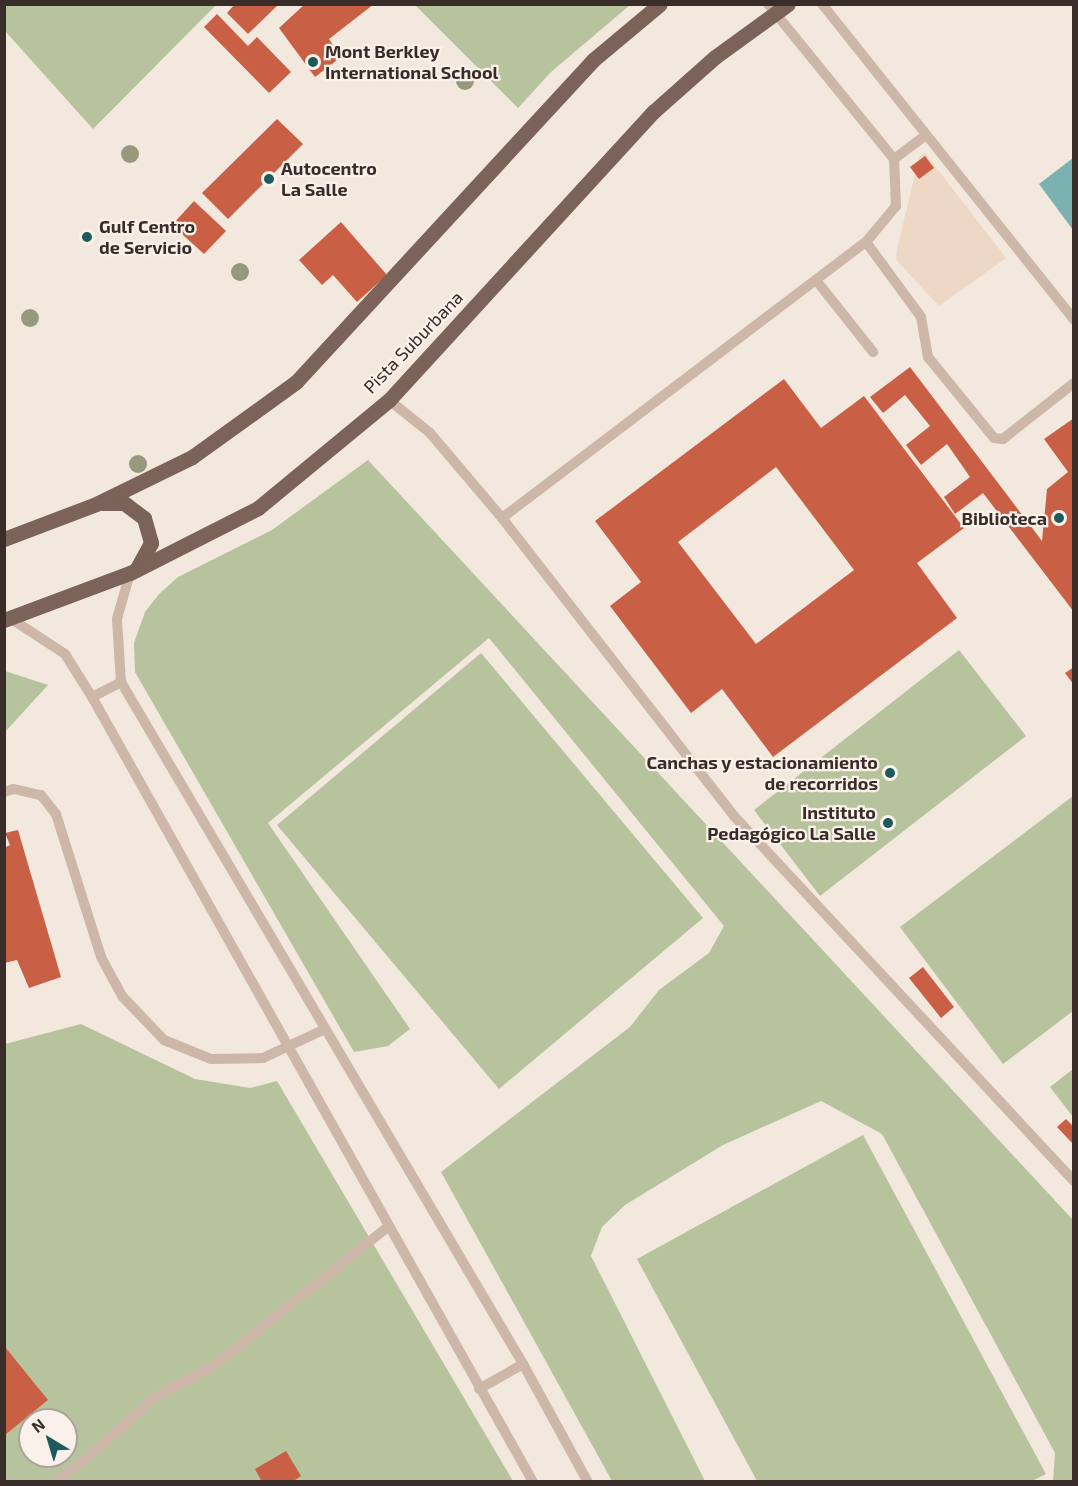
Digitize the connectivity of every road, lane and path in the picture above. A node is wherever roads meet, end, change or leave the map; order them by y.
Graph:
1 (660, 4) edge
2 (822, 4) edge
3 (777, 8) edge
4 (926, 135) junction
5 (894, 159) junction
6 (866, 242) junction
7 (816, 279) junction
8 (1074, 320) edge
9 (873, 352) dead end
10 (1074, 383) edge
11 (389, 400) junction
12 (96, 504) junction
13 (502, 518) junction
14 (4, 539) edge
15 (130, 573) junction
16 (7, 619) edge
17 (121, 682) junction
18 (92, 697) junction
19 (4, 792) edge
20 (325, 1029) junction
21 (288, 1050) junction
22 (1074, 1181) edge
23 (389, 1226) junction
24 (523, 1364) junction
25 (479, 1389) junction
26 (54, 1482) edge
27 (533, 1482) edge
28 (588, 1482) edge

1 - 12 main road
2 - 4 lane
3 - 5 lane
3 - 11 main road, Pista Suburbana
4 - 5 lane
4 - 8 lane
5 - 6 lane
6 - 7 lane
6 - 10 lane
7 - 9 lane
7 - 13 lane
11 - 13 lane
11 - 15 main road, Pista Suburbana
12 - 14 main road
12 - 15 main road
13 - 22 lane
15 - 16 main road, Pista Suburbana
15 - 17 lane
16 - 18 lane
17 - 18 lane
17 - 20 lane
18 - 21 lane
19 - 21 lane
20 - 21 lane
20 - 24 lane
21 - 23 lane
23 - 25 lane
23 - 26 lane
24 - 25 lane
24 - 28 lane
25 - 27 lane

